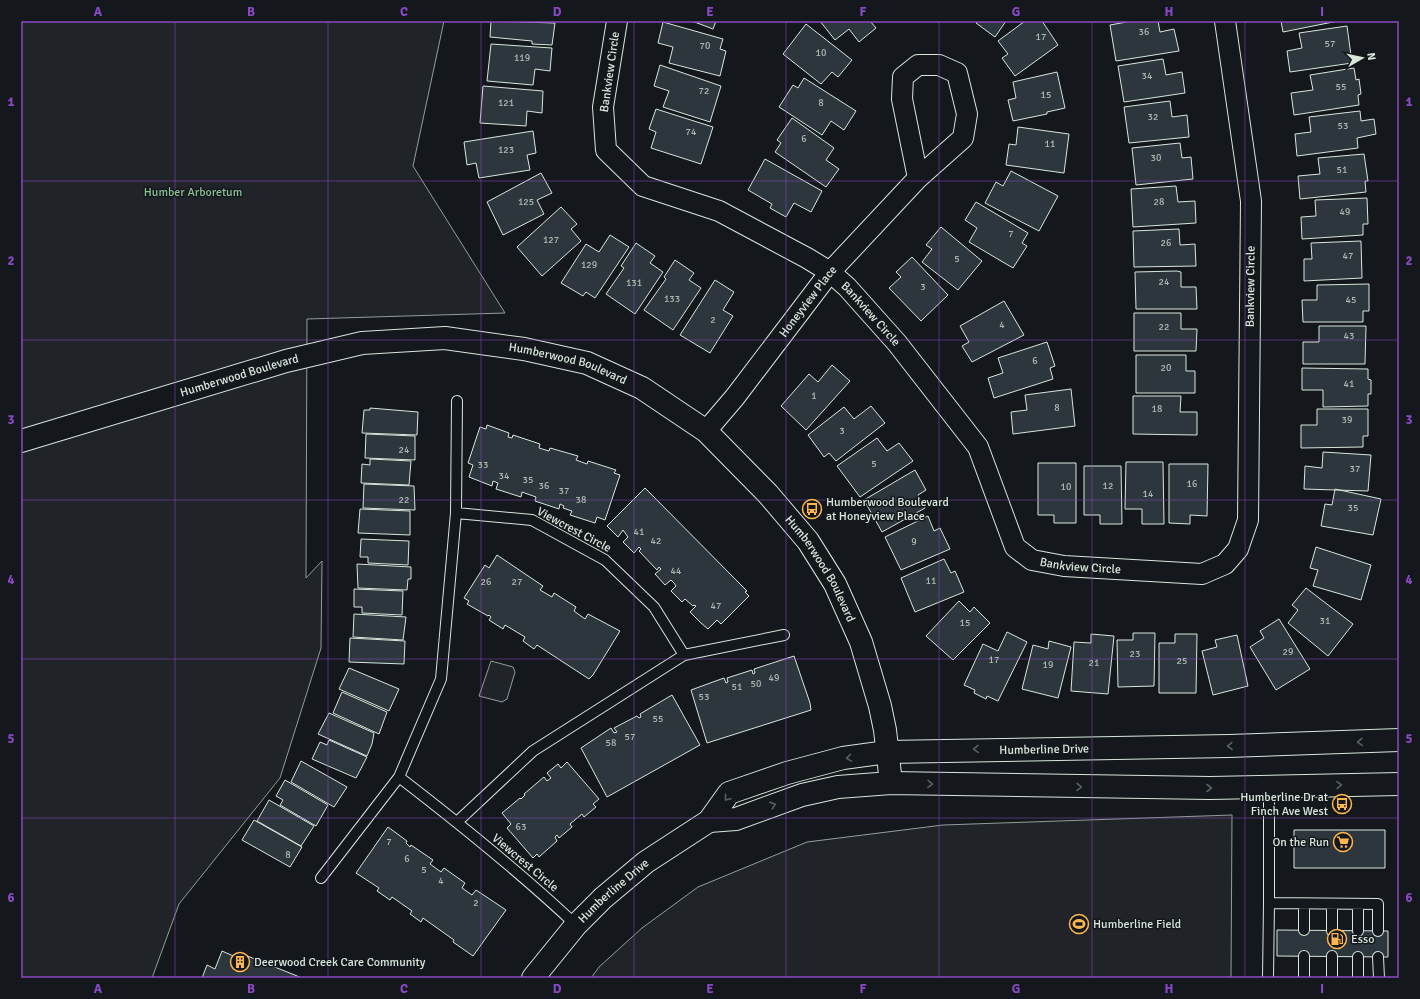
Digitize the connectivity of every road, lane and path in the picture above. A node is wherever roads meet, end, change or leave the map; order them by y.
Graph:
1 (617, 21) edge
2 (1225, 21) edge
3 (918, 178) junction
4 (830, 272) junction
5 (457, 401) dead end
6 (706, 431) junction
7 (21, 441) edge
8 (456, 513) junction
9 (784, 635) dead end
10 (684, 655) junction
11 (1399, 740) edge
12 (887, 752) junction
13 (399, 777) junction
14 (891, 782) junction
15 (1399, 784) edge
16 (1269, 787) junction
17 (709, 821) junction
18 (457, 822) junction
19 (321, 878) dead end
20 (1269, 903) junction
21 (1304, 904) junction
22 (1332, 904) junction
23 (1358, 904) junction
24 (576, 925) junction
25 (1304, 930) dead end
26 (1332, 930) dead end
27 (1358, 931) dead end
28 (1378, 931) dead end
29 (1304, 956) dead end
30 (1332, 956) dead end
31 (1358, 957) dead end
32 (1378, 957) dead end
33 (533, 978) edge
34 (1268, 978) edge
35 (1304, 978) edge
36 (1332, 978) edge
37 (1358, 978) edge
38 (1379, 978) edge

1 - 4 street, Bankview Circle
2 - 4 street, Bankview Circle
3 - 3 street, Honeyview Place
3 - 4 street, Honeyview Place
4 - 6 street, Honeyview Place
5 - 8 lane
6 - 7 street, Humberwood Boulevard
6 - 12 street, Humberwood Boulevard
8 - 10 lane, Viewcrest Circle
8 - 13 lane
9 - 10 lane
10 - 18 lane
11 -> 12 street, Humberline Drive
12 - 14 street, Humberwood Boulevard
12 -> 17 street, Humberline Drive
13 - 18 lane, Viewcrest Circle
13 - 19 lane
14 -> 16 street, Humberline Drive
17 -> 14 street, Humberline Drive
16 -> 15 street, Humberline Drive
16 - 20 lane
17 - 24 street, Humberline Drive
18 - 24 lane, Viewcrest Circle
20 - 21 lane
20 - 34 lane
21 - 22 lane
21 - 25 lane
22 - 23 lane
22 - 26 lane
23 - 27 lane
23 - 28 lane
24 - 33 street, Humberline Drive
29 - 35 lane
30 - 36 lane
31 - 37 lane
32 - 38 lane

